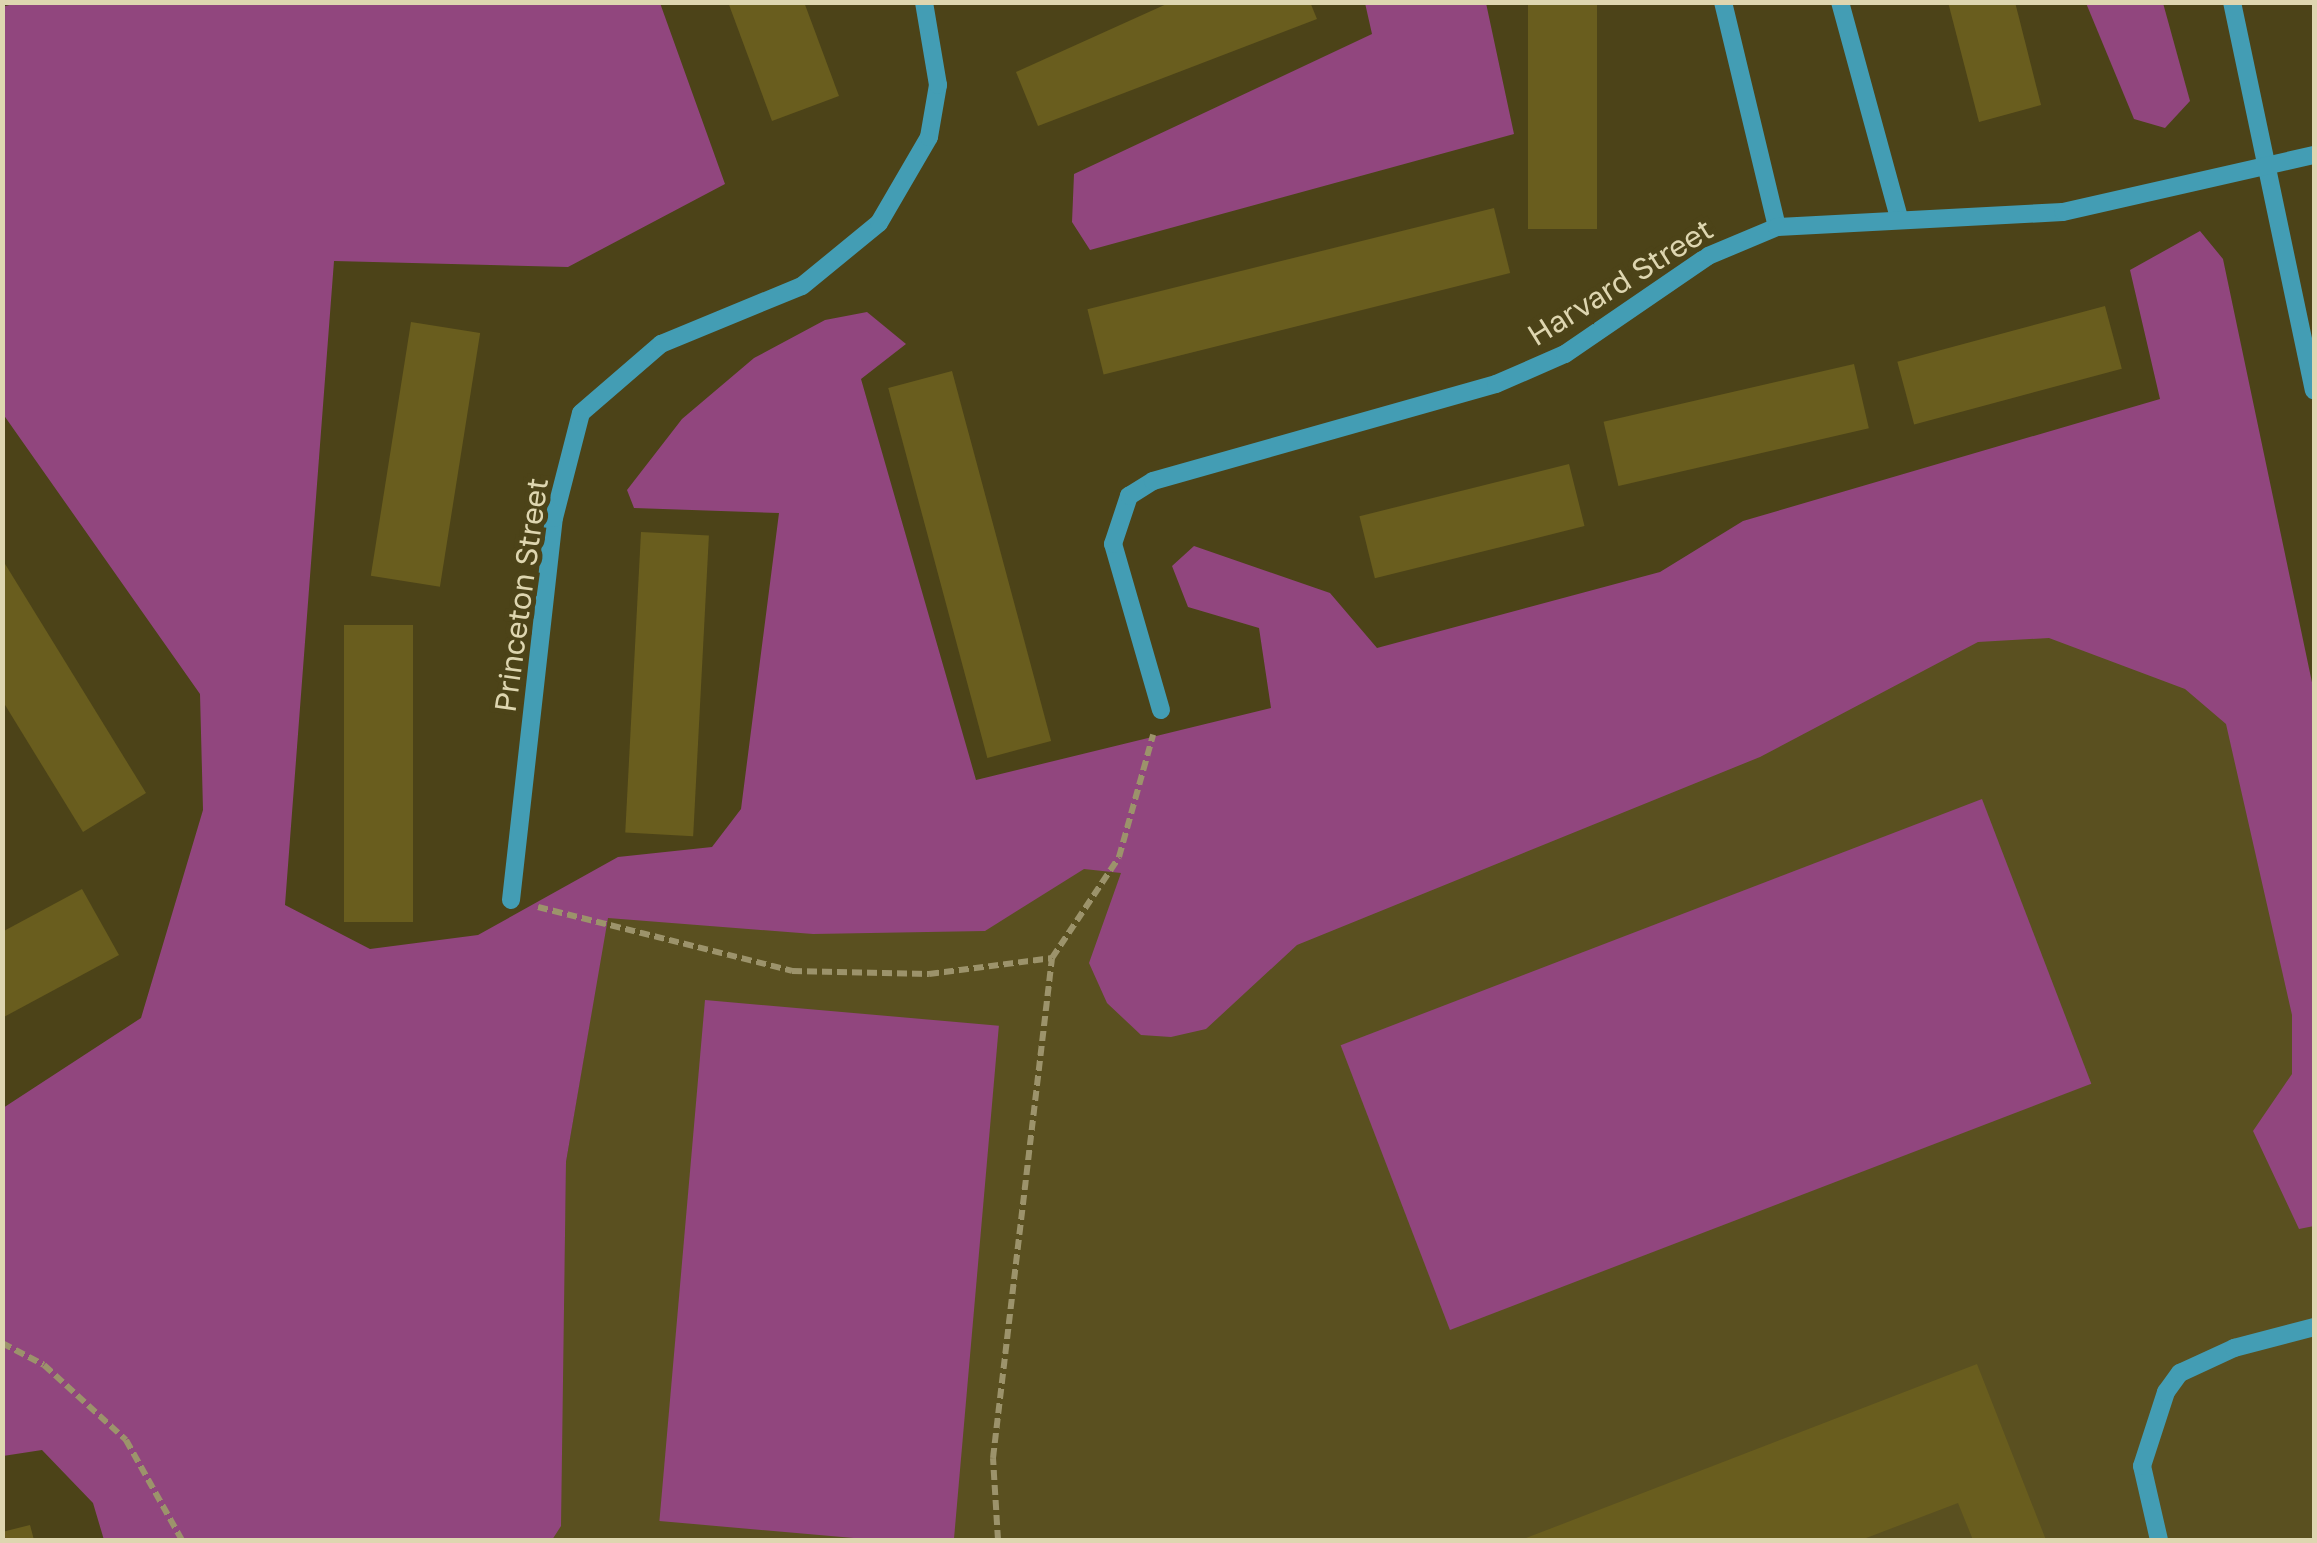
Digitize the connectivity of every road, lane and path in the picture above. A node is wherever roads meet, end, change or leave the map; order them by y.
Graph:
1 (924, 2) edge
2 (1723, 2) edge
3 (1840, 2) edge
4 (2232, 2) edge
5 (2314, 155) edge
6 (2266, 168) junction
7 (1899, 218) junction
8 (1777, 227) junction
9 (2314, 390) edge
10 (1161, 710) joint
11 (511, 900) joint
12 (1052, 958) junction
13 (2305, 1329) edge
14 (2, 1343) edge
15 (182, 1540) edge
16 (998, 1540) edge
17 (2159, 1540) edge

1 - 11 street, Princeton Street
2 - 8 street
3 - 7 street
4 - 6 street
5 - 6 street, Harvard Street
6 - 7 street, Harvard Street
6 - 9 street
7 - 8 street, Harvard Street
8 - 10 street, Harvard Street
10 - 12 path
11 - 12 path
12 - 16 path
13 - 17 street
14 - 15 path

